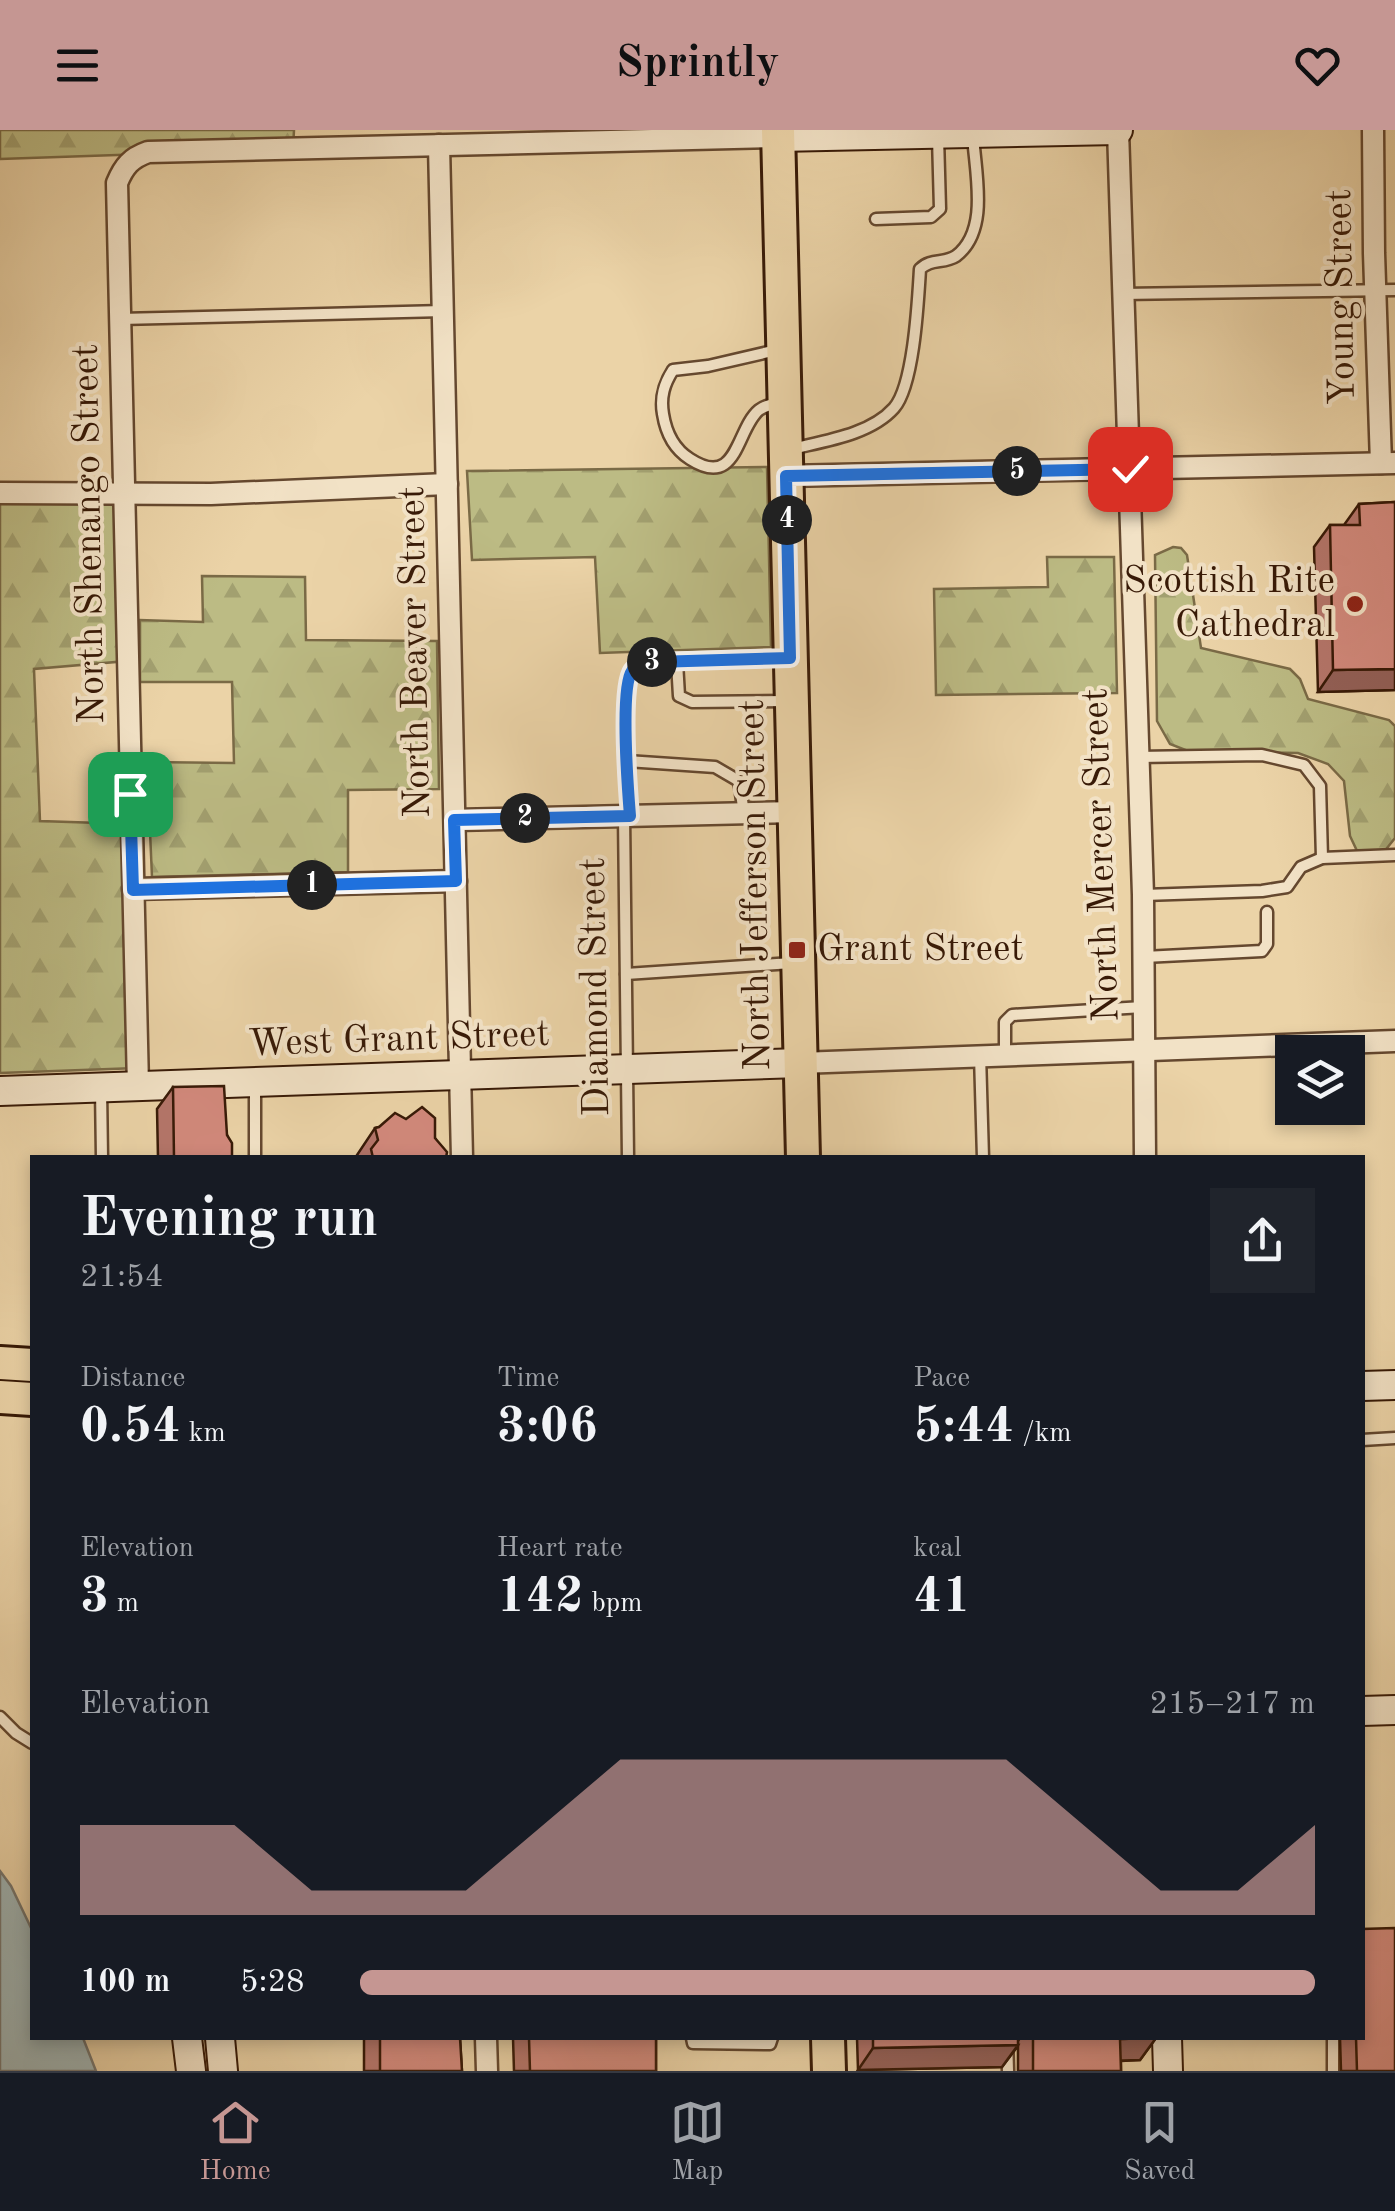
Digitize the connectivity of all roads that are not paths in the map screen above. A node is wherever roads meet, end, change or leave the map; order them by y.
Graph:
1 (1118, 130) edge
2 (1373, 130) edge
3 (955, 133) edge
4 (778, 134) edge
5 (439, 145) junction
6 (876, 219) dead end
7 (1385, 290) edge
8 (1122, 294) junction
9 (443, 311) junction
10 (120, 318) junction
11 (783, 349) junction
12 (784, 402) junction
13 (786, 463) junction
14 (1388, 463) edge
15 (1130, 469) junction
16 (447, 484) junction
17 (0, 493) edge
18 (124, 494) junction
19 (790, 658) junction
20 (677, 662) junction
21 (791, 701) junction
22 (1136, 758) junction
23 (628, 761) junction
24 (794, 812) junction
25 (744, 813) junction
26 (628, 816) junction
27 (454, 820) junction
28 (1395, 855) edge
29 (1322, 858) junction
30 (456, 881) junction
31 (133, 890) junction
32 (1142, 894) junction
33 (1267, 912) dead end
34 (1143, 956) junction
35 (798, 963) junction
36 (626, 974) junction
37 (1144, 1007) junction
38 (1395, 1042) edge
39 (1144, 1050) junction
40 (1004, 1054) junction
41 (980, 1055) junction
42 (800, 1063) junction
43 (627, 1069) junction
44 (460, 1075) junction
45 (255, 1082) junction
46 (138, 1086) junction
47 (100, 1088) junction
48 (0, 1091) edge
49 (102, 1155) edge
50 (255, 1155) edge
51 (462, 1155) edge
52 (628, 1155) edge
53 (802, 1155) edge
54 (983, 1155) edge
55 (1145, 1155) edge
56 (0, 1363) edge
57 (30, 1364) edge
58 (1395, 1384) edge
59 (1365, 1386) edge
60 (0, 1398) edge
61 (30, 1399) edge
62 (1395, 1438) edge
63 (1365, 1440) edge
64 (1395, 1710) edge
65 (1365, 1711) edge
66 (0, 1717) edge
67 (30, 1742) edge
68 (188, 2040) edge
69 (220, 2040) edge
70 (486, 2040) edge
71 (692, 2040) edge
72 (771, 2040) edge
73 (828, 2040) edge
74 (1007, 2040) edge
75 (1167, 2040) edge
76 (1333, 2040) edge
77 (191, 2071) edge
78 (224, 2071) edge
79 (487, 2071) edge
80 (829, 2071) edge
81 (1008, 2071) edge
82 (1168, 2071) edge
83 (1333, 2071) edge

1 - 3 street
1 - 8 street, North Mercer Street
2 - 7 street, Young Street
3 - 4 street
3 - 6 lane
3 - 13 lane
4 - 5 street
4 - 11 main road, North Jefferson Street
5 - 9 street, North Beaver Street
5 - 10 street, North Shenango Street
7 - 8 lane
7 - 14 street, Young Street
8 - 15 street, North Mercer Street
9 - 10 lane
9 - 16 street, North Beaver Street
10 - 18 street, North Shenango Street
11 - 12 main road, North Jefferson Street
11 - 12 lane
12 - 13 main road, North Jefferson Street
13 - 15 street
13 - 19 main road, North Jefferson Street
14 - 15 street
15 - 22 street, North Mercer Street
16 - 18 street
16 - 27 street, North Beaver Street
17 - 18 street
18 - 31 street, North Shenango Street
19 - 20 lane
19 - 21 main road, North Jefferson Street
20 - 21 lane
20 - 23 lane, Diamond Street
21 - 24 main road, North Jefferson Street
22 - 29 lane
22 - 32 street, North Mercer Street
23 - 25 lane
23 - 26 lane, Diamond Street
24 - 25 street
24 - 35 main road, North Jefferson Street
25 - 26 street
26 - 27 street
26 - 36 lane, Diamond Street
27 - 30 street, North Beaver Street
28 - 29 lane
29 - 32 lane
30 - 31 street
30 - 44 street, North Beaver Street
31 - 46 street, North Shenango Street
32 - 34 street, North Mercer Street
33 - 34 lane
34 - 37 street, North Mercer Street
35 - 36 lane
35 - 42 main road, North Jefferson Street
36 - 43 lane, Diamond Street
37 - 39 street, North Mercer Street
37 - 40 lane
38 - 39 street
39 - 40 street
39 - 55 street, North Mercer Street
40 - 41 street
41 - 42 street
41 - 54 lane
42 - 43 street, West Grant Street
42 - 53 main road, North Jefferson Street
43 - 44 street, West Grant Street
43 - 52 lane, Diamond Street
44 - 45 street, West Grant Street
44 - 51 street, North Beaver Street
45 - 46 street, West Grant Street
45 - 50 lane
46 - 47 street, West Grant Street
47 - 48 street, West Grant Street
47 - 49 lane
56 - 57 main road
58 - 59 street
60 - 61 main road
62 - 63 lane
64 - 65 street
66 - 67 lane
68 - 77 street
69 - 78 street
70 - 79 street
71 - 72 lane
73 - 80 main road
74 - 81 lane
75 - 82 street
76 - 83 lane

